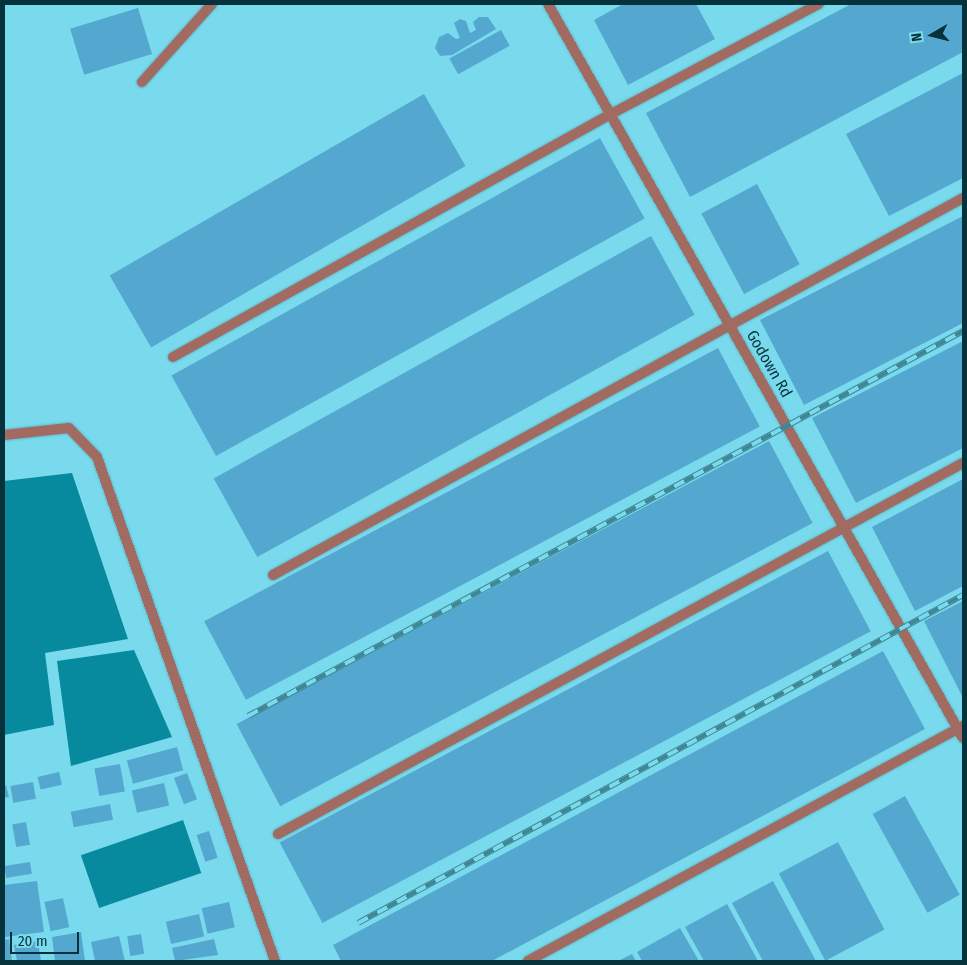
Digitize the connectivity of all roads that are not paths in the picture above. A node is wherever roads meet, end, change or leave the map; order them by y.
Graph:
1 (212, 4) edge
2 (548, 4) edge
3 (818, 4) edge
4 (142, 82) dead end
5 (611, 114) junction
6 (963, 198) edge
7 (729, 324) junction
8 (173, 357) dead end
9 (4, 435) edge
10 (963, 463) edge
11 (844, 527) junction
12 (274, 575) dead end
13 (961, 727) edge
14 (963, 738) edge
15 (278, 834) dead end
16 (275, 961) edge
17 (528, 961) edge

1 - 4 street
2 - 5 street, Godown Rd
3 - 5 street
5 - 7 street, Godown Rd
5 - 8 street
6 - 7 street
7 - 11 street, Godown Rd
7 - 12 street
9 - 16 street
10 - 11 street
11 - 13 street, Godown Rd
11 - 15 street
13 - 14 street, Godown Rd
13 - 17 street

